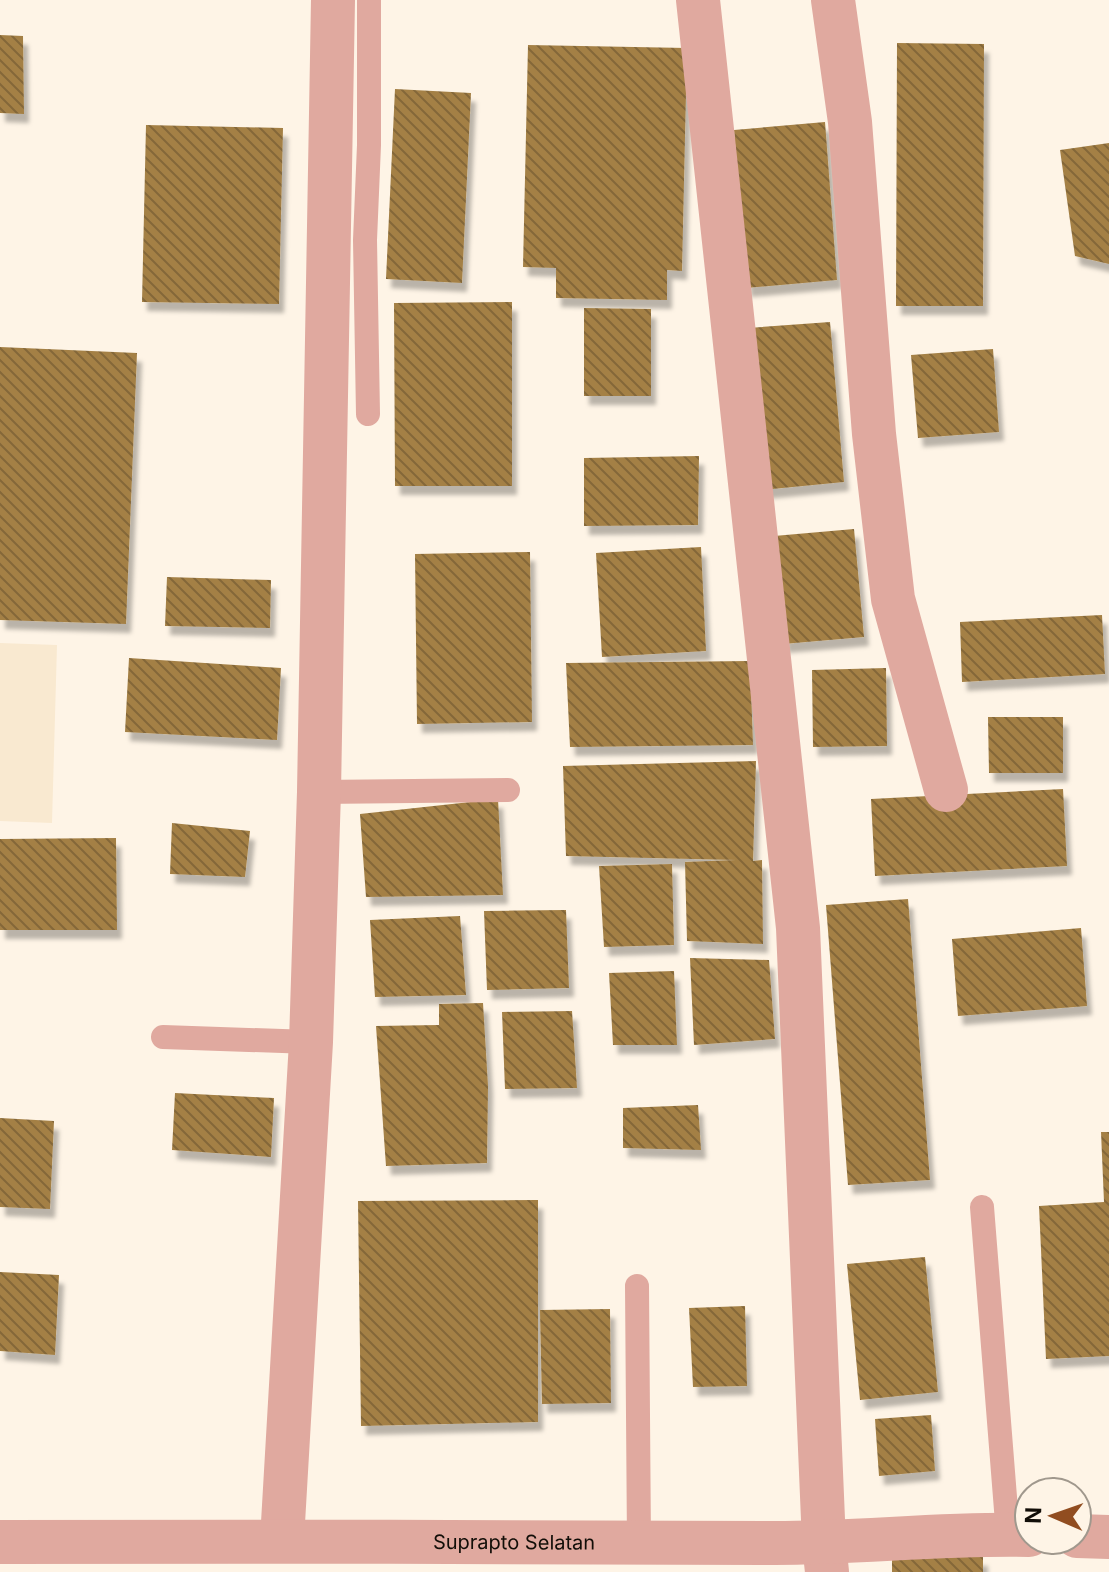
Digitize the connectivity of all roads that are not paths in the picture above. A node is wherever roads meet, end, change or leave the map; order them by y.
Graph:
1 (333, 0) edge
2 (369, 0) edge
3 (698, 0) edge
4 (833, 0) edge
5 (368, 414) dead end
6 (508, 790) dead end
7 (946, 790) dead end
8 (319, 792) junction
9 (163, 1037) dead end
10 (311, 1042) junction
11 (982, 1207) dead end
12 (637, 1286) dead end
13 (1013, 1489) edge
14 (1013, 1536) edge
15 (282, 1540) junction
16 (0, 1542) edge
17 (639, 1543) junction
18 (209, 1556) edge
19 (826, 1557) edge
20 (494, 1558) edge

1 - 8 street
2 - 5 lane
3 - 19 street
4 - 7 street
6 - 8 lane
8 - 10 street
9 - 10 lane
10 - 15 street
11 - 13 lane
12 - 17 lane
14 - 19 street, Suprapto Selatan
15 - 18 street, Suprapto Selatan
15 - 20 street, Suprapto Selatan
16 - 18 street, Suprapto Selatan
17 - 19 street, Suprapto Selatan
17 - 20 street, Suprapto Selatan

